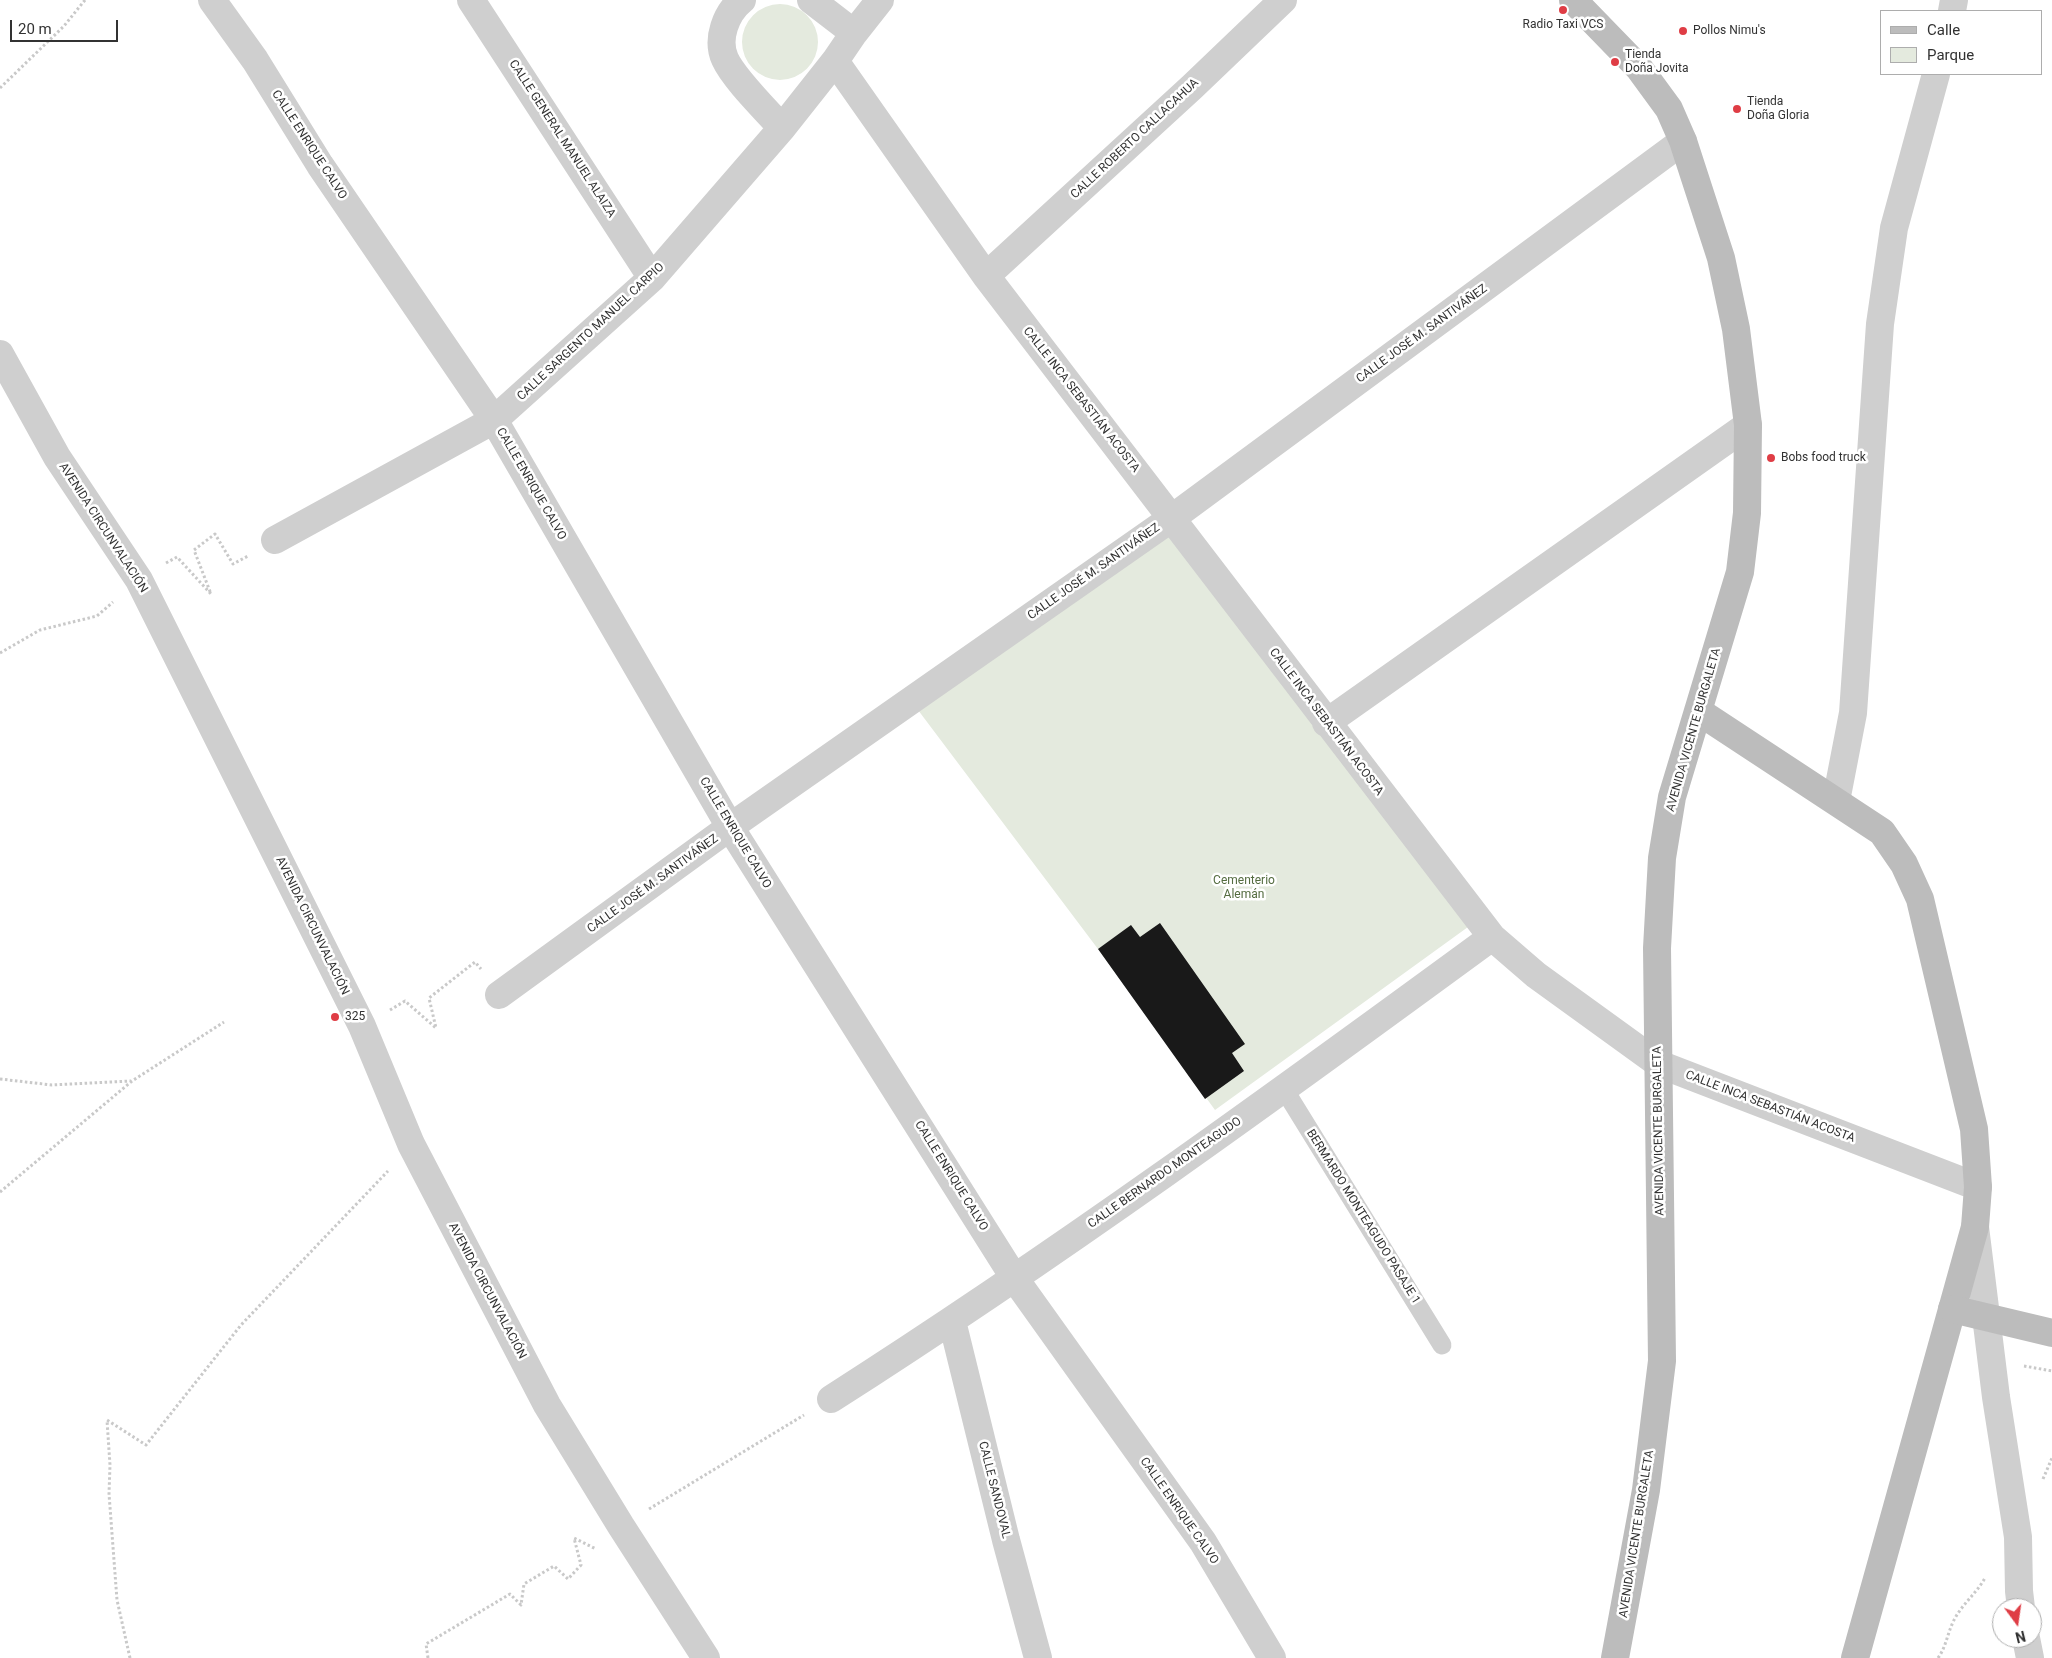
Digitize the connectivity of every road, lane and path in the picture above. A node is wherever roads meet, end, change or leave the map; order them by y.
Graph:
1 (85, 0) edge
2 (212, 0) edge
3 (472, 0) edge
4 (811, 0) edge
5 (880, 0) edge
6 (1282, 0) edge
7 (1573, 0) edge
8 (734, 3) edge
9 (854, 33) junction
10 (836, 61) junction
11 (1936, 75) edge
12 (0, 88) edge
13 (782, 128) junction
14 (1683, 141) junction
15 (986, 276) junction
16 (652, 278) junction
17 (0, 354) edge
18 (494, 420) junction
19 (1748, 425) junction
20 (1172, 518) junction
21 (275, 540) joint
22 (139, 580) junction
23 (0, 653) edge
24 (1698, 711) junction
25 (1326, 723) junction
26 (1836, 801) junction
27 (730, 827) junction
28 (1492, 937) junction
29 (499, 995) joint
30 (224, 1022) dead end
31 (362, 1026) junction
32 (1658, 1064) junction
33 (0, 1079) edge
34 (132, 1081) junction
35 (1284, 1089) junction
36 (411, 1144) junction
37 (1978, 1187) junction
38 (0, 1192) edge
39 (1974, 1227) junction
40 (1015, 1279) junction
41 (1952, 1308) junction
42 (952, 1321) junction
43 (2052, 1333) edge
44 (1442, 1345) dead end
45 (831, 1399) joint
46 (621, 1526) junction
47 (2020, 1598) edge
48 (130, 1658) edge
49 (428, 1658) edge
50 (706, 1658) edge
51 (1038, 1658) edge
52 (1272, 1658) edge
53 (1615, 1658) edge
54 (1855, 1658) edge

1 - 12 path
2 - 18 street, CALLE ENRIQUE CALVO
3 - 16 street, CALLE GENERAL MANUEL ALAIZA
4 - 9 street
5 - 9 street, CALLE SARGENTO MANUEL CARPIO
6 - 15 street, CALLE ROBERTO CALLACAHUA
7 - 14 main road, AVENIDA VICENTE BURGALETA
8 - 13 street
9 - 10 street, CALLE SARGENTO MANUEL CARPIO
10 - 13 street, CALLE SARGENTO MANUEL CARPIO
10 - 15 street, CALLE INCA SEBASTIÁN ACOSTA
11 - 26 street
13 - 16 street, CALLE SARGENTO MANUEL CARPIO
14 - 19 main road, AVENIDA VICENTE BURGALETA
14 - 20 street, CALLE JOSÉ M. SANTIVÁÑEZ
15 - 20 street, CALLE INCA SEBASTIÁN ACOSTA
16 - 18 street, CALLE SARGENTO MANUEL CARPIO
17 - 22 street, AVENIDA CIRCUNVALACIÓN
18 - 21 street, CALLE SARGENTO MANUEL CARPIO
18 - 27 street, CALLE ENRIQUE CALVO
19 - 24 main road, AVENIDA VICENTE BURGALETA
19 - 25 street
20 - 25 street, CALLE INCA SEBASTIÁN ACOSTA
20 - 27 street, CALLE JOSÉ M. SANTIVÁÑEZ
21 - 22 path
22 - 23 path
22 - 31 street, AVENIDA CIRCUNVALACIÓN
24 - 26 main road
24 - 32 main road, AVENIDA VICENTE BURGALETA
25 - 28 street, CALLE INCA SEBASTIÁN ACOSTA
26 - 37 main road
27 - 29 street, CALLE JOSÉ M. SANTIVÁÑEZ
27 - 40 street, CALLE ENRIQUE CALVO
28 - 32 street, CALLE INCA SEBASTIÁN ACOSTA
28 - 35 street, CALLE BERNARDO MONTEAGUDO
29 - 31 path
30 - 34 path
31 - 36 street, AVENIDA CIRCUNVALACIÓN
32 - 37 street, CALLE INCA SEBASTIÁN ACOSTA
32 - 53 main road, AVENIDA VICENTE BURGALETA
33 - 34 path
34 - 38 path
35 - 40 street, CALLE BERNARDO MONTEAGUDO
35 - 44 lane, BERMARDO MONTEAGUDO PASAJE 1
36 - 46 street, AVENIDA CIRCUNVALACIÓN
36 - 48 path
37 - 39 main road
39 - 41 main road
39 - 47 street
40 - 42 street, CALLE BERNARDO MONTEAGUDO
40 - 52 street, CALLE ENRIQUE CALVO
41 - 43 main road, bridge
41 - 54 main road
42 - 45 street, CALLE BERNARDO MONTEAGUDO
42 - 51 street, CALLE SANDOVAL
45 - 46 path
46 - 49 path
46 - 50 street, AVENIDA CIRCUNVALACIÓN

